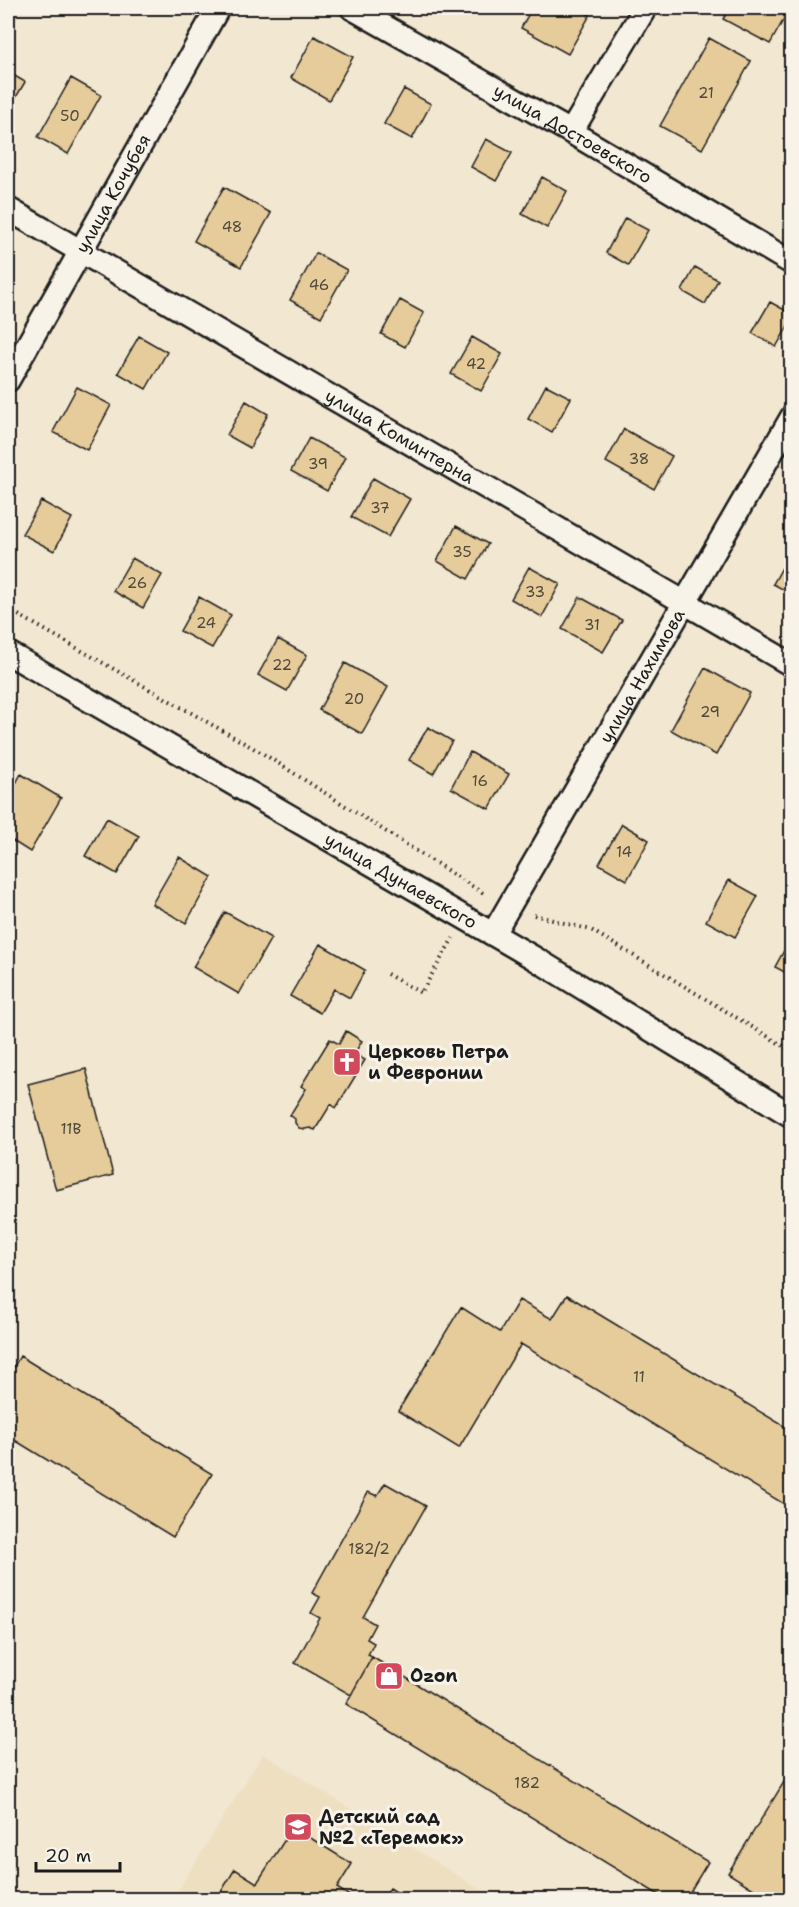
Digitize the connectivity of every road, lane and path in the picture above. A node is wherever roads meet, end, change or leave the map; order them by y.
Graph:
1 (218, 8) edge
2 (352, 8) edge
3 (645, 8) edge
4 (571, 132) junction
5 (8, 209) edge
6 (80, 251) junction
7 (792, 263) edge
8 (8, 380) edge
9 (792, 417) edge
10 (684, 602) junction
11 (8, 609) edge
12 (8, 653) edge
13 (792, 665) edge
14 (480, 891) junction
15 (508, 909) junction
16 (465, 918) junction
17 (493, 934) junction
18 (387, 974) dead end
19 (792, 1051) edge
20 (792, 1116) edge

1 - 6 street, улица Кочубея
2 - 4 street, улица Достоевского
3 - 4 street
4 - 7 street, улица Достоевского
5 - 6 street, улица Коминтерна
6 - 8 street, улица Кочубея
6 - 10 street, улица Коминтерна
9 - 10 street, улица Нахимова
10 - 13 street, улица Коминтерна
10 - 15 street, улица Нахимова
11 - 14 path
12 - 16 street, улица Дунаевского
14 - 15 path
14 - 16 path
15 - 17 street, улица Нахимова
15 - 19 path
16 - 17 street, улица Дунаевского
16 - 18 path
17 - 20 street, улица Дунаевского

